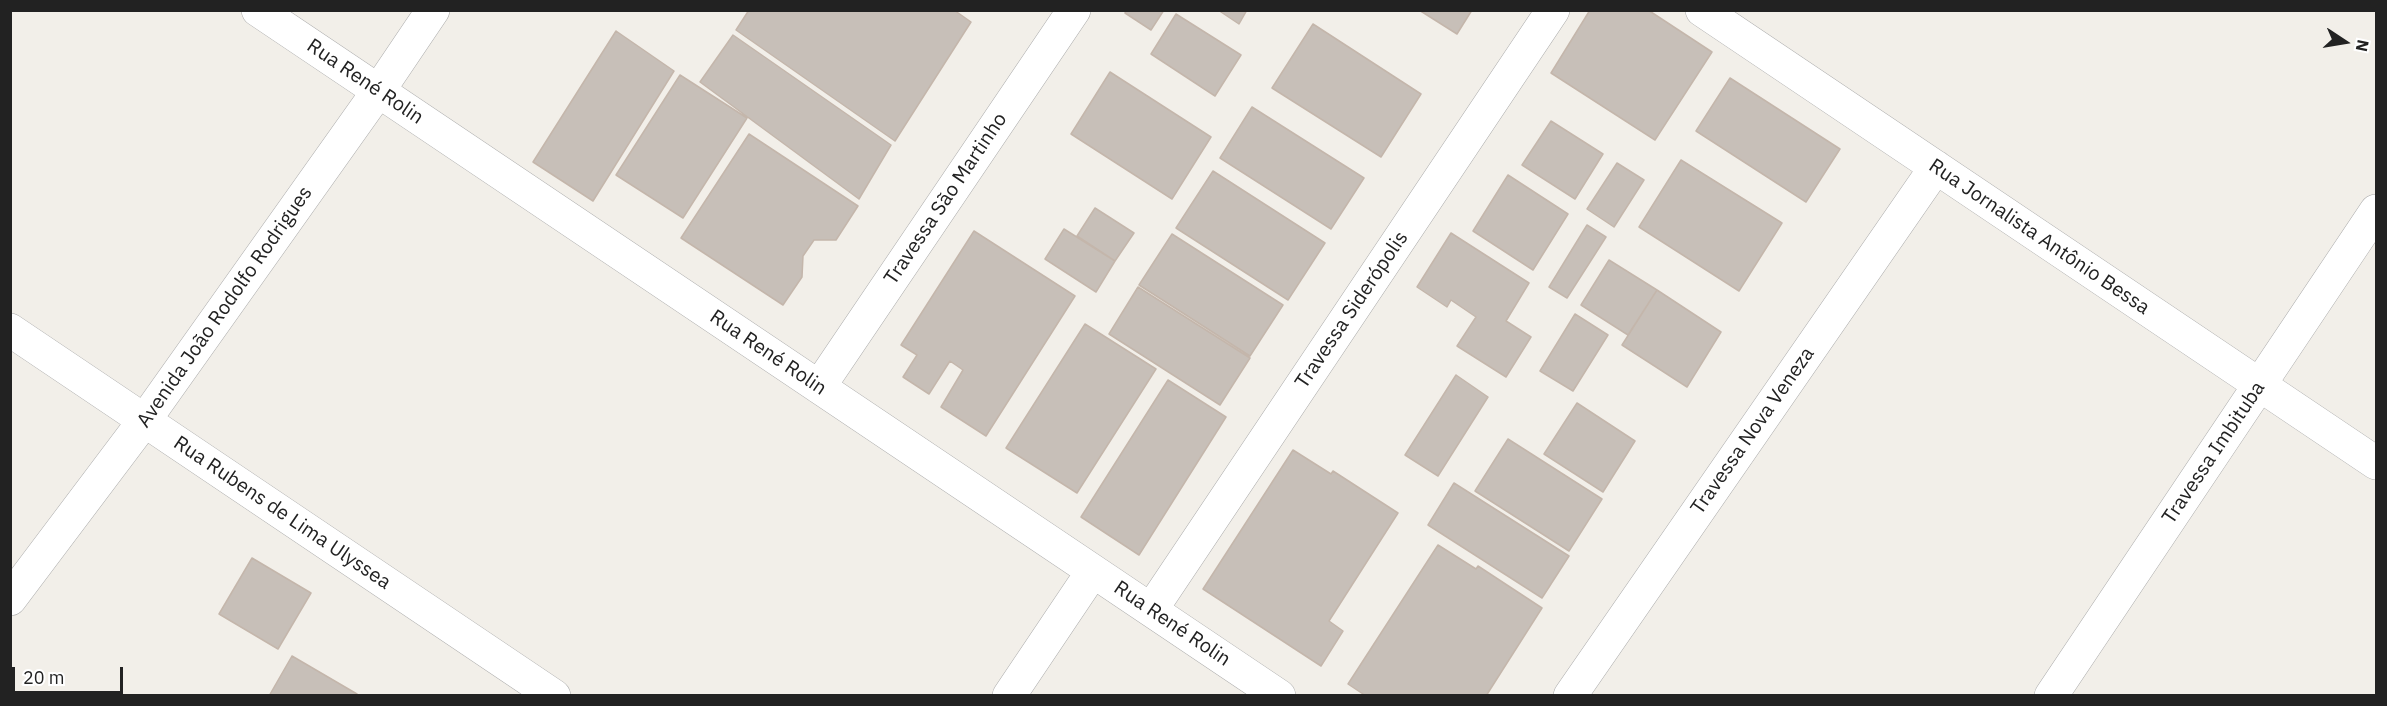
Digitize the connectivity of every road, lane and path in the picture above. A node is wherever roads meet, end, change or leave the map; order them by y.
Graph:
1 (258, 10) edge
2 (434, 10) edge
3 (1074, 10) edge
4 (1553, 10) edge
5 (1702, 10) edge
6 (380, 90) junction
7 (1936, 167) junction
8 (2376, 212) edge
9 (10, 330) edge
10 (2260, 385) junction
11 (819, 387) junction
12 (144, 421) junction
13 (2376, 463) edge
14 (1093, 571) junction
15 (10, 599) edge
16 (1151, 610) junction
17 (554, 696) edge
18 (1009, 696) edge
19 (1279, 696) edge
20 (1570, 696) edge
21 (2051, 696) edge

1 - 6 street, Rua René Rolin
2 - 6 street, Avenida João Rodolfo Rodrigues
3 - 11 street, Travessa São Martinho
4 - 16 street, Travessa Siderópolis
5 - 7 street, Rua Jornalista Antônio Bessa
6 - 11 street, Rua René Rolin
6 - 12 street, Avenida João Rodolfo Rodrigues
7 - 10 street, Rua Jornalista Antônio Bessa
7 - 20 street, Travessa Nova Veneza
8 - 10 street, Travessa Imbituba
9 - 12 street, Rua Rubens de Lima Ulyssea
10 - 13 street, Rua Jornalista Antônio Bessa
10 - 21 street, Travessa Imbituba
11 - 14 street, Rua René Rolin
12 - 15 street, Avenida João Rodolfo Rodrigues
12 - 17 street, Rua Rubens de Lima Ulyssea
14 - 16 street, Rua René Rolin
14 - 18 street
16 - 19 street, Rua René Rolin

